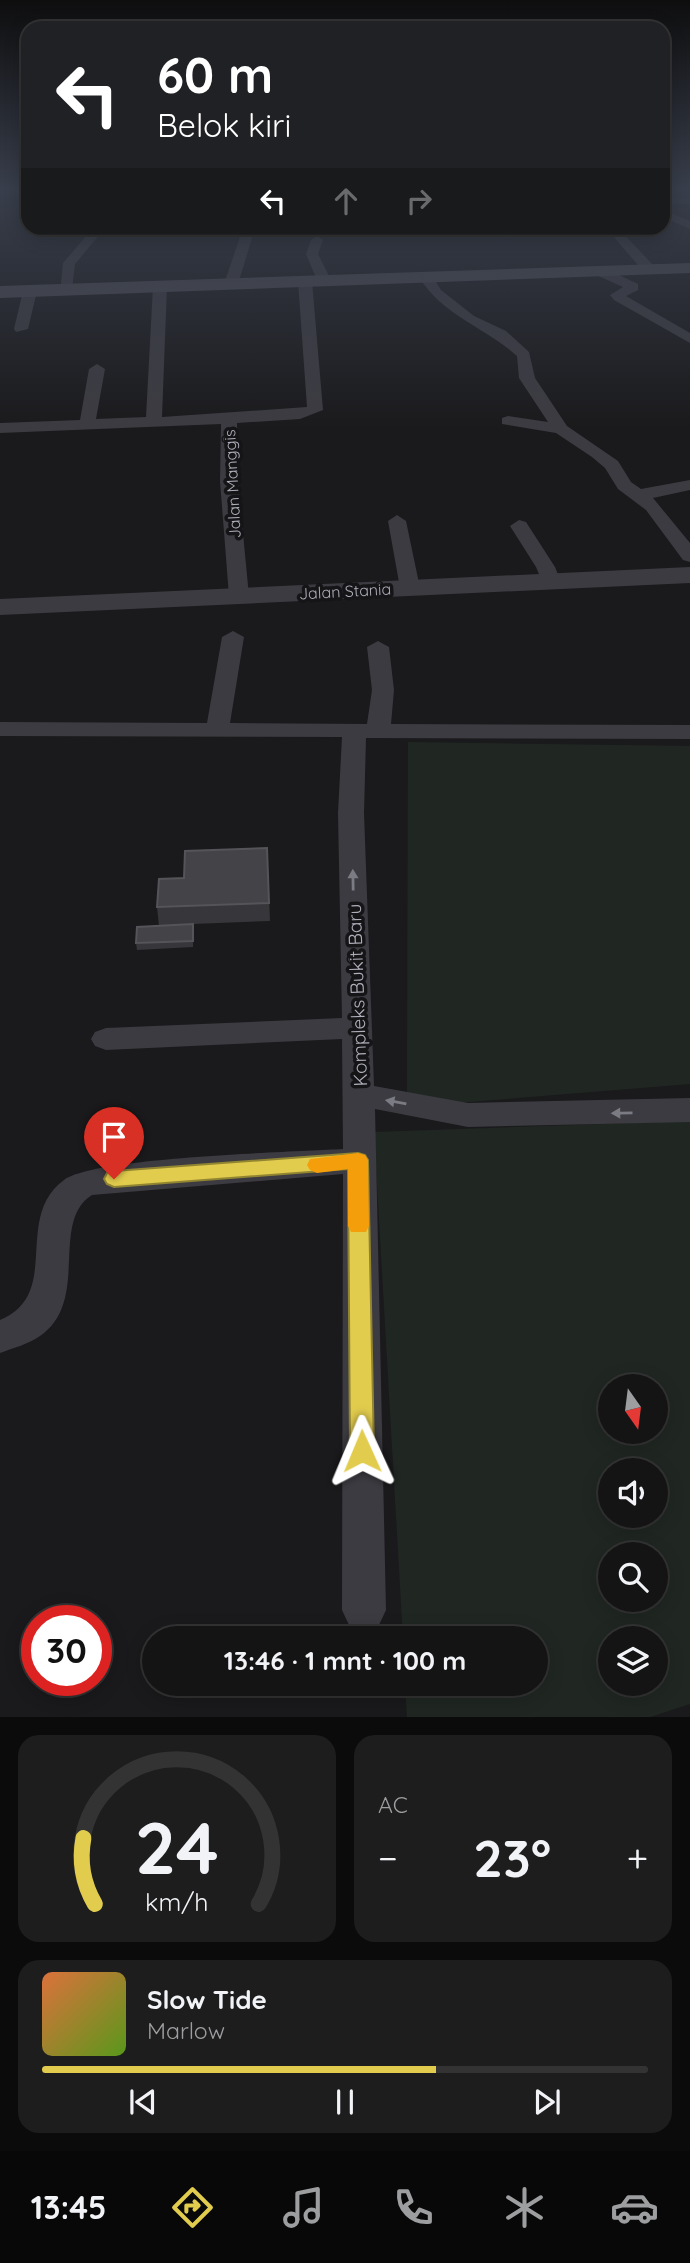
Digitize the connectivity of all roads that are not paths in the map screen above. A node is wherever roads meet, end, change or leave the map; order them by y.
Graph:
1 (68, 269) edge
2 (236, 269) edge
3 (319, 269) edge
4 (644, 269) edge
5 (607, 270) junction
6 (426, 277) junction
7 (324, 280) junction
8 (305, 281) junction
9 (231, 284) junction
10 (160, 286) junction
11 (65, 290) junction
12 (30, 291) junction
13 (0, 292) edge
14 (21, 329) dead end
15 (690, 339) edge
16 (97, 369) dead end
17 (229, 419) junction
18 (508, 421) dead end
19 (154, 422) junction
20 (87, 426) junction
21 (0, 428) edge
22 (561, 429) junction
23 (690, 485) edge
24 (640, 495) junction
25 (397, 521) dead end
26 (519, 526) dead end
27 (690, 556) edge
28 (690, 575) edge
29 (551, 582) junction
30 (410, 588) junction
31 (239, 596) junction
32 (0, 607) edge
33 (233, 637) dead end
34 (378, 647) dead end
35 (0, 729) edge
36 (217, 732) junction
37 (366, 732) junction
38 (690, 732) edge
39 (356, 1028) junction
40 (106, 1039) dead end
41 (359, 1095) junction
42 (690, 1110) edge
43 (358, 1160) junction
44 (0, 1337) edge
45 (364, 1610) dead end

1 - 11 street
2 - 9 street
3 - 7 street
4 - 5 main road
5 - 6 main road
5 - 15 street
6 - 7 main road
6 - 22 street
7 - 8 main road
8 - 9 main road
8 - 17 street, Jalan Manggis
9 - 10 main road
10 - 11 main road
10 - 19 street
11 - 12 main road
12 - 13 main road
12 - 14 street
16 - 20 street
17 - 19 street
17 - 31 street, Jalan Manggis
18 - 22 street
19 - 20 street
20 - 21 street
22 - 24 street
23 - 24 street
24 - 27 street
25 - 30 street
26 - 29 street
28 - 29 street, Jalan Stania
29 - 30 street, Jalan Stania
30 - 31 street, Jalan Stania
31 - 32 street, Jalan Stania
33 - 36 street
34 - 37 street
35 - 36 street
36 - 37 street
37 - 38 street
39 -> 37 street, Kompleks Bukit Baru
39 - 40 street
39 - 41 street, Kompleks Bukit Baru
42 -> 41 street, Kompleks Bukit Baru
41 - 43 street
43 - 44 street
43 - 45 street

